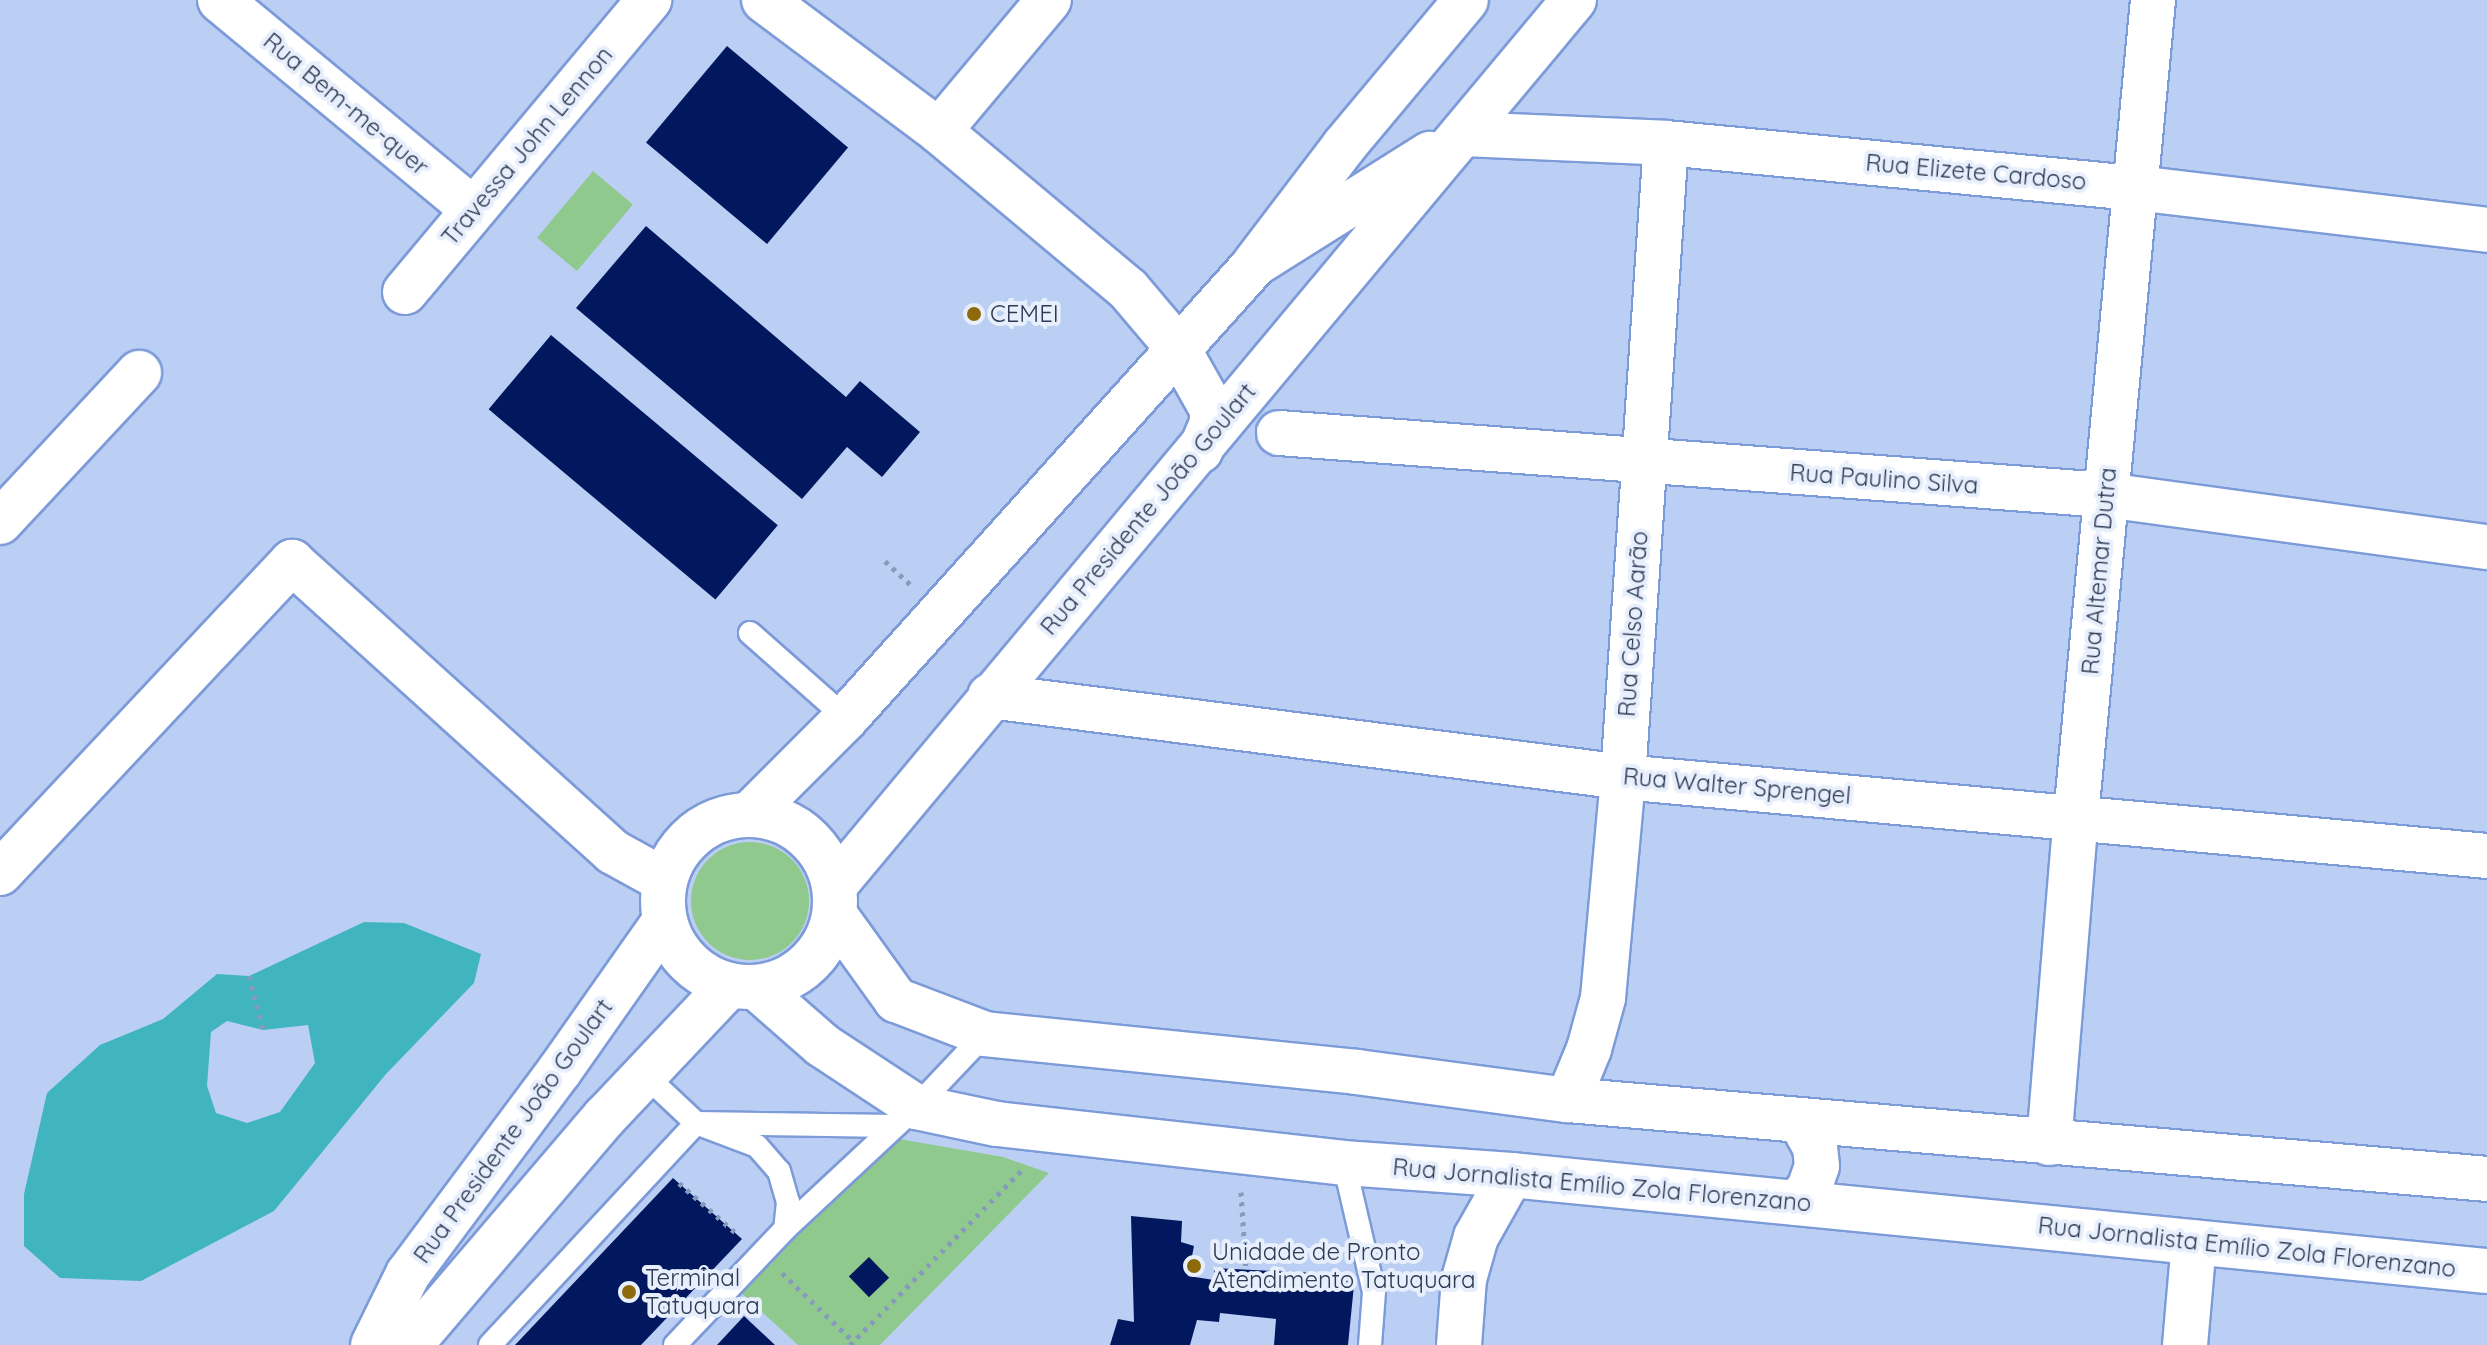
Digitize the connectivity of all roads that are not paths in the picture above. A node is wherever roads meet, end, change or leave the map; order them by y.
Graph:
1 (220, 0) edge
2 (649, 0) edge
3 (764, 0) edge
4 (1049, 0) edge
5 (1466, 0) edge
6 (1574, 0) edge
7 (2153, 0) edge
8 (939, 131) junction
9 (1463, 134) junction
10 (1666, 143) junction
11 (2136, 188) junction
12 (473, 209) junction
13 (2487, 230) edge
14 (1255, 264) junction
15 (405, 292) dead end
16 (1177, 347) junction
17 (139, 373) dead end
18 (1279, 433) dead end
19 (1200, 451) junction
20 (1645, 460) junction
21 (2106, 495) junction
22 (0, 522) edge
23 (2487, 547) edge
24 (750, 633) dead end
25 (990, 696) junction
26 (846, 718) junction
27 (1623, 777) junction
28 (750, 814) junction
29 (2076, 816) junction
30 (2487, 856) edge
31 (0, 873) edge
32 (664, 880) junction
33 (835, 900) junction
34 (664, 922) junction
35 (743, 987) junction
36 (985, 1034) junction
37 (646, 1076) junction
38 (1568, 1100) junction
39 (905, 1117) junction
40 (1800, 1120) junction
41 (696, 1123) junction
42 (2049, 1143) junction
43 (1344, 1163) junction
44 (1511, 1175) junction
45 (2487, 1179) edge
46 (1796, 1203) junction
47 (785, 1229) junction
48 (2194, 1242) junction
49 (2487, 1271) edge
50 (373, 1345) edge
51 (410, 1345) edge
52 (490, 1345) edge
53 (675, 1345) edge
54 (1370, 1345) edge
55 (1459, 1345) edge
56 (2185, 1345) edge

1 - 12 street, Rua Bem-me-quer
2 - 12 street, Travessa John Lennon
3 - 8 street
4 - 8 street
5 - 14 street, Rua Presidente João Goulart
6 - 9 street, Rua Presidente João Goulart
7 - 11 street, Rua Altemar Dutra
8 - 16 street
9 - 10 street, Rua Elizete Cardoso
9 - 14 street, Rua Presidente João Goulart
9 - 19 street, Rua Presidente João Goulart
10 - 11 street, Rua Elizete Cardoso
10 - 20 street, Rua Celso Aarão
11 - 13 street, Rua Elizete Cardoso
11 - 21 street, Rua Altemar Dutra
12 - 15 street, Travessa John Lennon
14 - 16 street, Rua Presidente João Goulart
16 - 19 street
16 - 26 street, Rua Presidente João Goulart
17 - 22 street
18 - 20 street, Rua Paulino Silva
19 - 25 street, Rua Presidente João Goulart
20 - 21 street, Rua Paulino Silva
20 - 27 street, Rua Celso Aarão
21 - 23 street, Rua Paulino Silva
21 - 29 street, Rua Altemar Dutra
24 - 26 lane
25 - 27 street, Rua Walter Sprengel
25 - 33 street, Rua Presidente João Goulart
26 - 28 street, Rua Presidente João Goulart
27 - 29 street, Rua Walter Sprengel
27 - 38 street, Rua Celso Aarão
28 - 32 street
28 - 33 street
29 - 30 street, Rua Walter Sprengel
29 - 42 street, Rua Altemar Dutra
31 - 32 street
32 - 34 street
33 - 35 street, Rua Presidente João Goulart
33 - 36 street
34 - 35 street
34 - 50 street, Rua Presidente João Goulart
35 - 37 street, Rua Presidente João Goulart
35 - 39 street, Rua Jornalista Emílio Zola Florenzano
36 - 38 street
36 - 39 lane
37 - 41 lane
37 - 51 street, Rua Presidente João Goulart
38 - 40 street
39 - 41 lane
39 - 43 street, Rua Jornalista Emílio Zola Florenzano
39 - 47 lane
40 - 42 street
40 - 46 street
41 - 47 lane
41 - 52 lane
42 - 45 street
43 - 44 street, Rua Jornalista Emílio Zola Florenzano
43 - 54 lane
44 - 46 street, Rua Jornalista Emílio Zola Florenzano
44 - 55 street
46 - 48 street, Rua Jornalista Emílio Zola Florenzano
47 - 53 lane
48 - 49 street, Rua Jornalista Emílio Zola Florenzano
48 - 56 street

